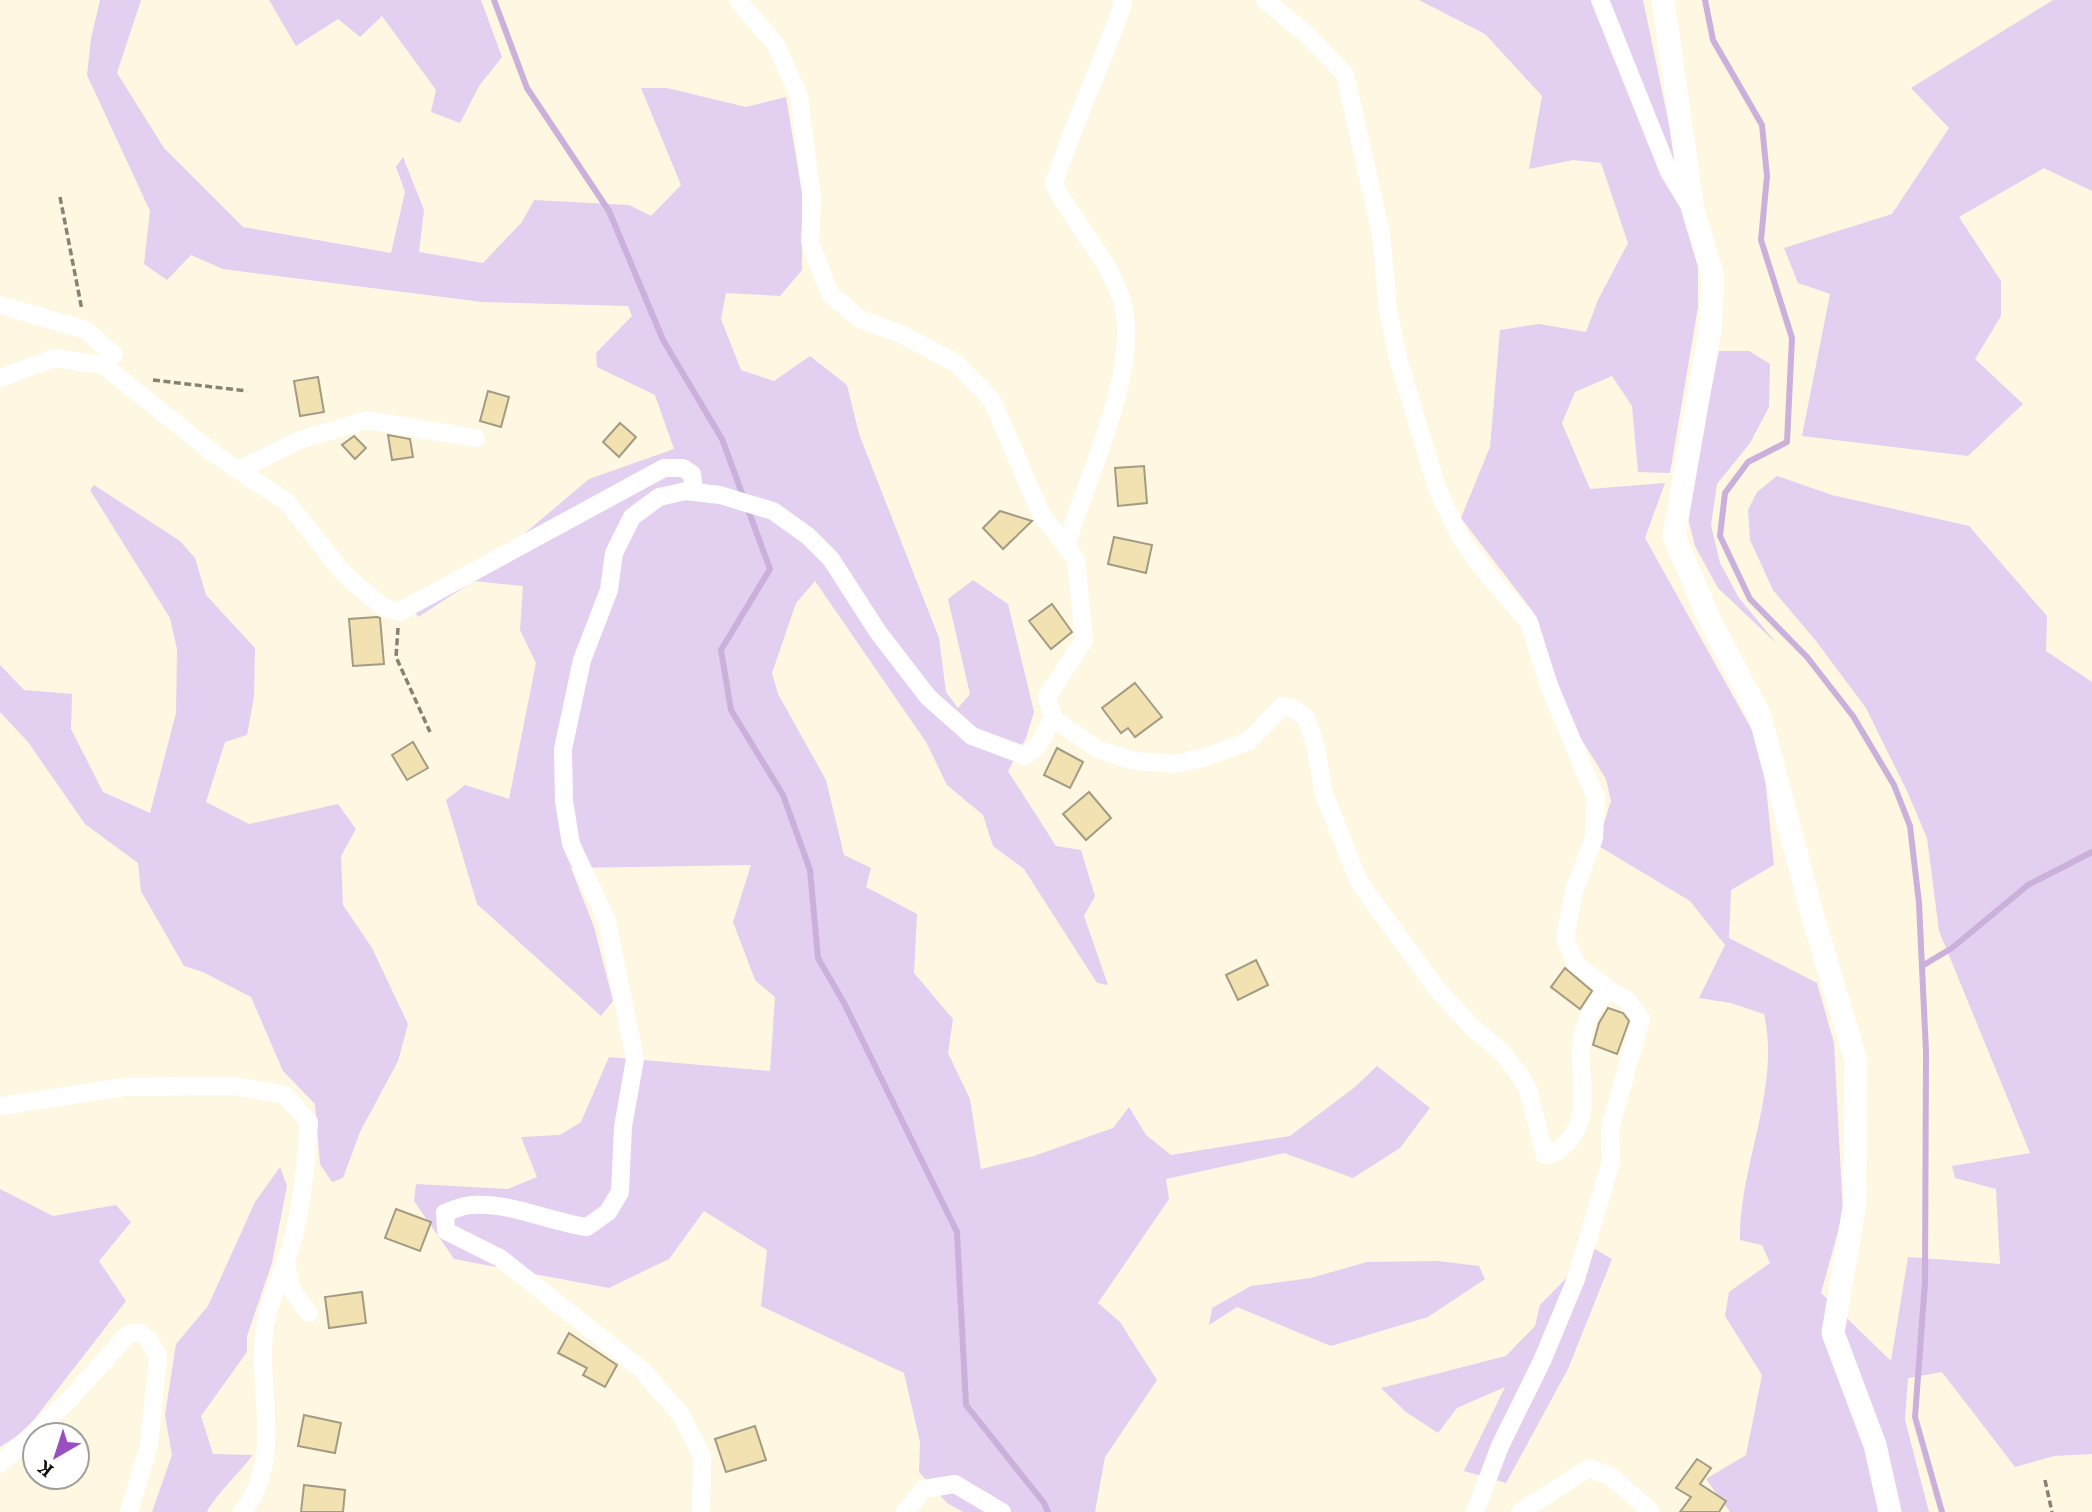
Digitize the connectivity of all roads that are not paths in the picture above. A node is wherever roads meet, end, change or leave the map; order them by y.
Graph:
1 (738, 0) edge
2 (1122, 0) edge
3 (1265, 0) edge
4 (1600, 0) edge
5 (1663, 0) edge
6 (1693, 210) junction
7 (0, 305) edge
8 (110, 371) junction
9 (0, 378) edge
10 (476, 438) dead end
11 (238, 470) junction
12 (694, 492) junction
13 (1066, 547) junction
14 (1053, 718) junction
15 (1609, 990) junction
16 (0, 1106) edge
17 (285, 1260) junction
18 (309, 1313) dead end
19 (0, 1464) edge
20 (129, 1512) edge
21 (242, 1512) edge
22 (701, 1512) edge
23 (905, 1512) edge
24 (1002, 1512) edge
25 (1475, 1512) edge
26 (1520, 1512) edge
27 (1651, 1512) edge
28 (1890, 1512) edge

1 - 13 street
2 - 13 street
3 - 15 street
4 - 6 street
5 - 6 street
6 - 28 street
7 - 8 street
8 - 9 street
8 - 11 street
10 - 11 street
11 - 12 street
12 - 14 street
12 - 22 street
13 - 14 street
14 - 15 street
15 - 25 street
16 - 17 street
17 - 18 street
17 - 21 street
19 - 20 street
23 - 24 street
26 - 27 street

